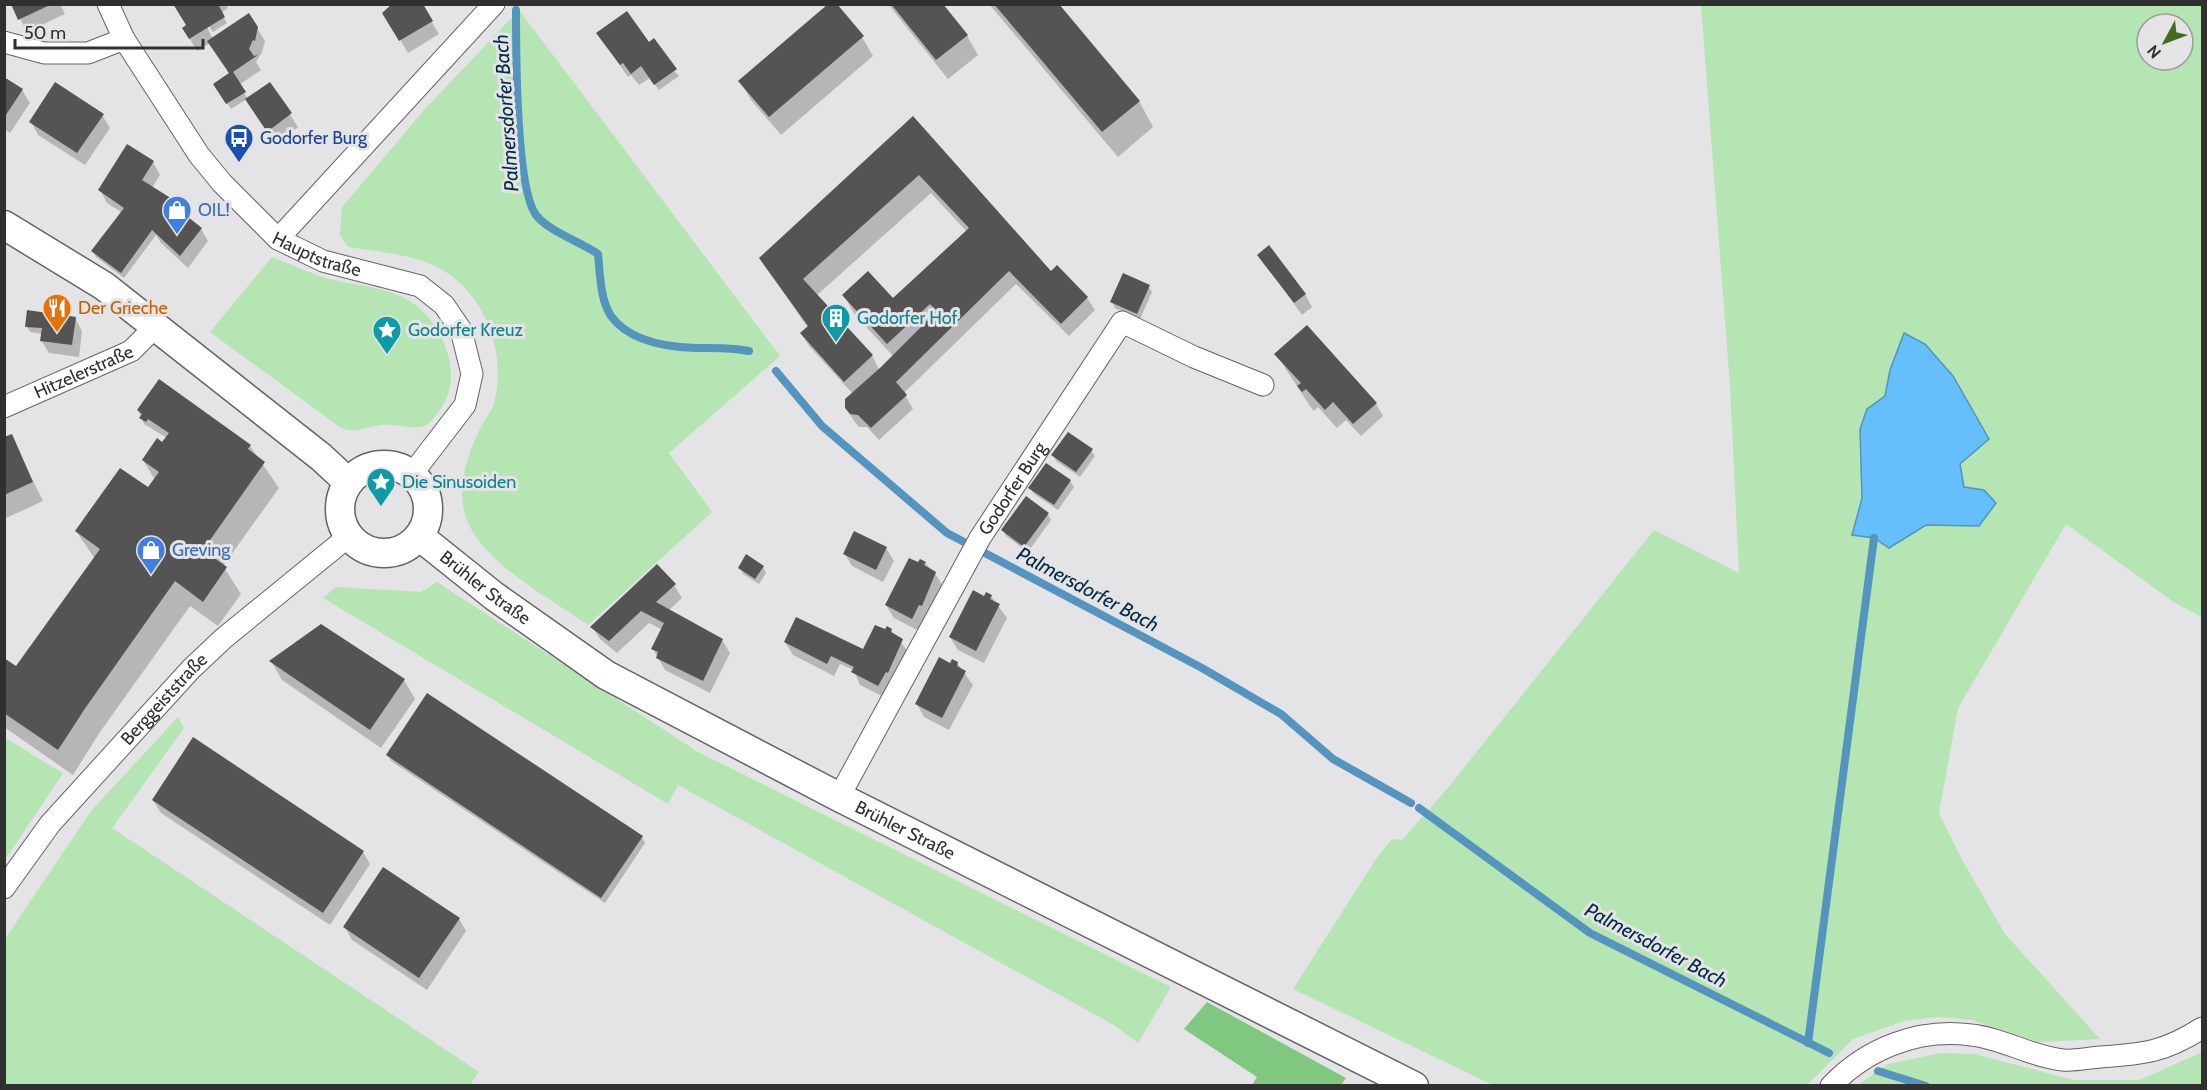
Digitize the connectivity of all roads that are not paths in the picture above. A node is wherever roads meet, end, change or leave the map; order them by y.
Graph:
1 (108, 4) edge
2 (494, 4) edge
3 (123, 39) junction
4 (4, 42) edge
5 (4, 225) edge
6 (278, 239) junction
7 (155, 327) junction
8 (1263, 385) dead end
9 (4, 407) edge
10 (412, 474) junction
11 (348, 482) junction
12 (349, 536) junction
13 (419, 536) junction
14 (839, 797) junction
15 (4, 888) edge
16 (2202, 1028) edge
17 (1414, 1086) edge
18 (1831, 1086) edge

1 - 3 street, Hauptstraße
2 - 6 street
3 - 4 street
3 - 6 street, Hauptstraße
5 - 7 main road
6 - 10 street, Hauptstraße
7 - 9 street, Hitzelerstraße
7 - 11 main road
8 - 14 street, Godorfer Burg
10 - 11 main road
10 - 13 main road
11 - 12 main road
12 - 13 main road
12 - 15 street, Berggeiststraße
13 - 14 main road, Brühler Straße
14 - 17 main road, Brühler Straße
16 - 18 street

